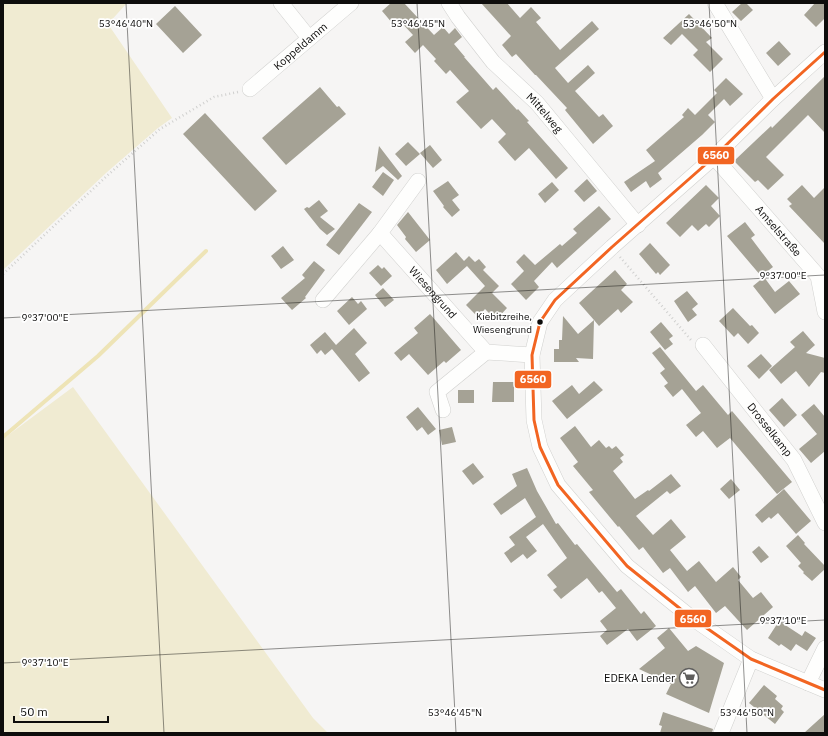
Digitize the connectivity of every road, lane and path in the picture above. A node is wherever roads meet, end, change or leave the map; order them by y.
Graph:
1 (281, 3) edge
2 (352, 3) edge
3 (449, 3) edge
4 (715, 3) edge
5 (309, 38) junction
6 (825, 52) edge
7 (250, 89) joint
8 (773, 99) junction
9 (714, 157) junction
10 (418, 181) dead end
11 (638, 225) junction
12 (380, 233) junction
13 (612, 247) junction
14 (3, 274) edge
15 (323, 300) dead end
16 (825, 312) edge
17 (703, 345) joint
18 (486, 352) junction
19 (532, 355) junction
20 (443, 410) dead end
21 (825, 523) edge
22 (825, 648) edge
23 (751, 659) junction
24 (808, 683) junction
25 (825, 690) edge
26 (721, 733) edge

1 - 5 street
2 - 5 street, Koppeldamm
3 - 11 street, Mittelweg
4 - 8 street
5 - 7 street, Koppeldamm
6 - 8 street
7 - 14 path
8 - 9 street
9 - 11 street
9 - 16 street, Amselstraße
10 - 12 street
11 - 13 street
12 - 15 street
12 - 18 street, Wiesengrund
13 - 17 path
13 - 19 street
17 - 21 street, Drosselkamp
18 - 19 street
18 - 20 street
19 - 23 street
22 - 24 street
23 - 24 street
23 - 26 street
24 - 25 street

